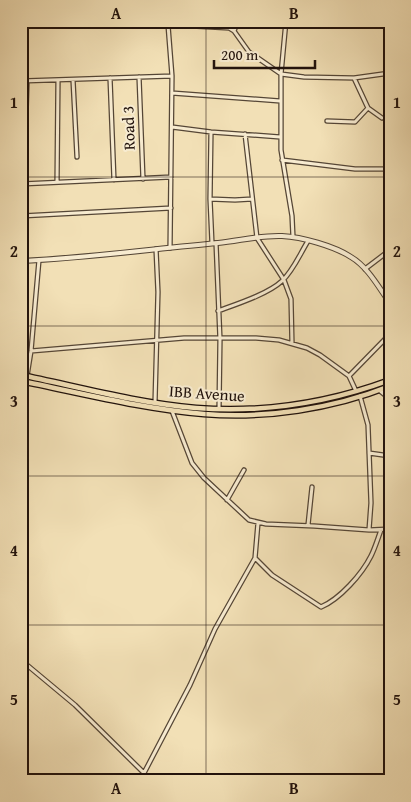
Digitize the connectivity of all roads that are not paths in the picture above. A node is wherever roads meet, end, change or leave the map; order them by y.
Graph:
1 (101, 21) edge
2 (238, 21) edge
3 (286, 21) edge
4 (119, 22) edge
5 (174, 23) edge
6 (168, 25) junction
7 (234, 30) junction
8 (390, 73) edge
9 (281, 74) junction
10 (172, 76) junction
11 (139, 77) junction
12 (110, 78) junction
13 (354, 78) junction
14 (73, 80) junction
15 (21, 81) edge
16 (27, 81) junction
17 (58, 81) junction
18 (172, 93) junction
19 (280, 101) junction
20 (368, 108) junction
21 (382, 118) dead end
22 (327, 121) dead end
23 (172, 126) junction
24 (211, 132) junction
25 (245, 134) junction
26 (280, 137) junction
27 (77, 157) dead end
28 (282, 160) junction
29 (390, 169) edge
30 (171, 178) junction
31 (143, 179) junction
32 (114, 180) junction
33 (57, 182) junction
34 (23, 184) edge
35 (252, 198) junction
36 (210, 199) junction
37 (171, 208) junction
38 (21, 216) edge
39 (293, 237) junction
40 (257, 238) junction
41 (308, 241) junction
42 (214, 243) junction
43 (170, 248) junction
44 (156, 249) junction
45 (390, 250) edge
46 (39, 260) junction
47 (21, 261) edge
48 (365, 269) junction
49 (284, 280) junction
50 (390, 303) edge
51 (218, 311) junction
52 (390, 334) edge
53 (220, 338) junction
54 (158, 340) junction
55 (292, 343) junction
56 (31, 351) junction
57 (24, 375) edge
58 (349, 376) junction
59 (390, 380) edge
60 (21, 381) edge
61 (390, 386) edge
62 (379, 390) junction
63 (356, 391) junction
64 (360, 396) junction
65 (390, 399) edge
66 (155, 402) junction
67 (219, 409) junction
68 (171, 410) junction
69 (369, 453) junction
70 (390, 456) edge
71 (244, 470) dead end
72 (312, 487) dead end
73 (227, 500) junction
74 (258, 523) junction
75 (308, 526) junction
76 (390, 529) edge
77 (369, 530) junction
78 (381, 530) junction
79 (256, 558) junction
80 (21, 660) edge
81 (144, 773) junction
82 (141, 781) edge
83 (149, 781) edge

1 - 4 street
2 - 7 street
3 - 9 street
4 - 6 street
5 - 6 street
5 - 7 street
6 - 10 street
7 - 9 street
8 - 13 street
9 - 13 street
9 - 19 street
10 - 11 street
10 - 18 street
11 - 12 street
11 - 31 street, Road 3
12 - 14 street
12 - 32 street
13 - 20 street
14 - 17 street
14 - 27 street
15 - 16 street
16 - 17 street
16 - 34 street
17 - 33 street
18 - 19 street
18 - 23 street
19 - 26 street
20 - 21 street
20 - 22 street
23 - 24 street
23 - 30 street
24 - 25 street
24 - 36 street
25 - 26 street
25 - 35 street
26 - 28 street
28 - 29 street
28 - 39 street
30 - 31 street
30 - 37 street
31 - 32 street
32 - 33 street
33 - 34 street
35 - 36 street
35 - 40 street
36 - 42 street
37 - 38 street
37 - 43 street
39 - 40 street
39 - 41 street
40 - 42 street
40 - 49 street
41 - 48 street
41 - 49 street
42 - 43 street
42 - 51 street
43 - 44 street
44 - 46 street
44 - 54 street
45 - 48 street
46 - 47 street
46 - 56 street
48 - 50 street
49 - 51 street
49 - 55 street
51 - 53 street
52 - 58 street
53 - 54 street
53 - 55 street
53 - 67 street
54 - 56 street
54 - 66 street
55 - 58 street
56 - 57 street
57 - 66 main road, IBB Avenue
58 - 63 street
59 - 63 main road, IBB Avenue
60 - 68 main road
61 - 62 main road
62 - 64 main road
62 - 65 street
63 - 67 main road, IBB Avenue
64 - 68 main road
64 - 69 street
66 - 67 main road, IBB Avenue
68 - 73 street
69 - 70 street
69 - 77 street
71 - 73 street
72 - 75 street
73 - 74 street
74 - 75 street
74 - 79 street
75 - 77 street
76 - 78 street
77 - 78 street
78 - 79 street
79 - 81 street
80 - 81 street
81 - 82 street
81 - 83 street

